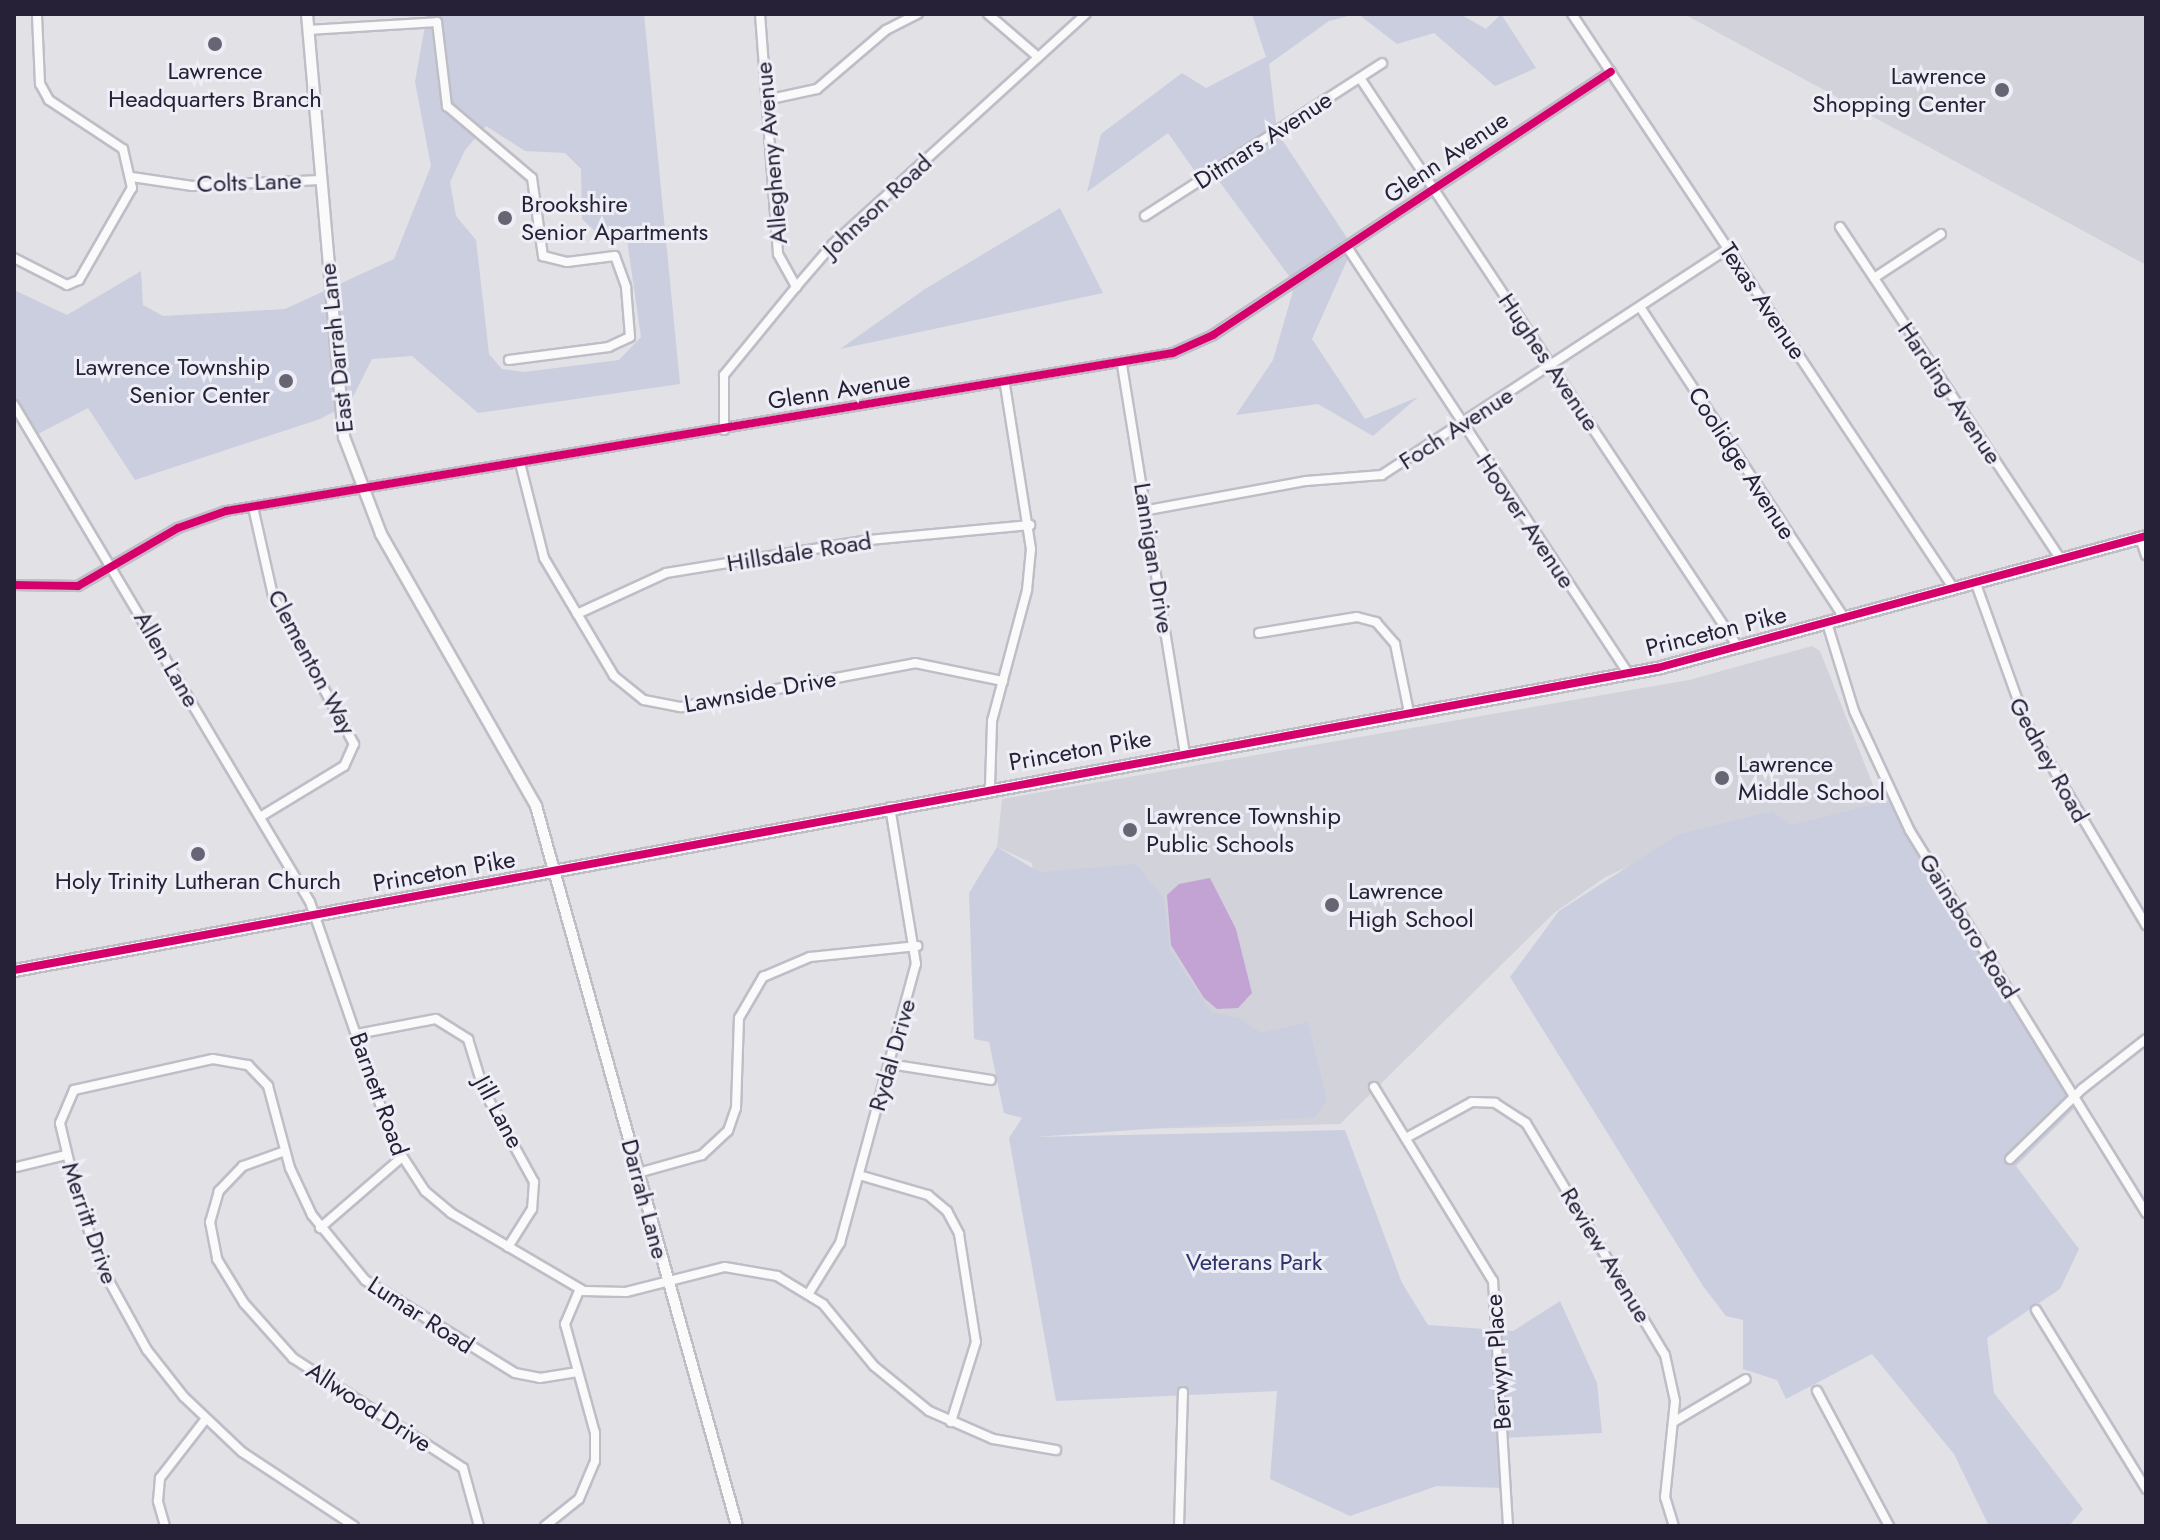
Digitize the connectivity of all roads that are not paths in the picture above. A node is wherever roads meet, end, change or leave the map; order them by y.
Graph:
1 (37, 14) edge
2 (307, 14) edge
3 (760, 14) edge
4 (918, 14) edge
5 (988, 14) edge
6 (1086, 14) edge
7 (1572, 14) edge
8 (308, 30) junction
9 (1038, 57) junction
10 (1382, 63) dead end
11 (1611, 72) junction
12 (1360, 78) junction
13 (766, 100) junction
14 (132, 177) junction
15 (320, 180) junction
16 (1434, 189) junction
17 (1145, 216) dead end
18 (1840, 227) dead end
19 (1941, 234) dead end
20 (1347, 247) junction
21 (1728, 249) junction
22 (14, 258) edge
23 (1874, 278) junction
24 (796, 287) junction
25 (1640, 307) junction
26 (509, 360) dead end
27 (1122, 365) junction
28 (1551, 366) junction
29 (1005, 384) junction
30 (14, 405) edge
31 (1463, 424) junction
32 (724, 430) junction
33 (520, 463) junction
34 (361, 490) junction
35 (253, 507) junction
36 (1148, 510) junction
37 (1030, 525) junction
38 (2143, 537) edge
39 (2146, 555) edge
40 (2061, 560) junction
41 (113, 567) junction
42 (1976, 584) junction
43 (14, 585) edge
44 (1954, 589) junction
45 (577, 614) junction
46 (1845, 619) junction
47 (1827, 623) junction
48 (1259, 633) dead end
49 (1738, 647) junction
50 (1628, 673) junction
51 (1003, 681) junction
52 (1409, 712) junction
53 (1185, 752) junction
54 (990, 786) junction
55 (890, 806) junction
56 (260, 817) junction
57 (556, 871) junction
58 (316, 915) junction
59 (2146, 925) edge
60 (917, 946) junction
61 (14, 970) edge
62 (357, 1034) junction
63 (2146, 1039) edge
64 (889, 1064) junction
65 (105, 1079) joint
66 (991, 1080) dead end
67 (1374, 1087) dead end
68 (2076, 1099) junction
69 (1406, 1138) junction
70 (285, 1151) junction
71 (66, 1155) junction
72 (401, 1158) junction
73 (2010, 1159) dead end
74 (17, 1167) dead end
75 (638, 1173) junction
76 (859, 1175) junction
77 (2146, 1213) edge
78 (320, 1228) junction
79 (508, 1247) junction
80 (667, 1280) junction
81 (580, 1289) junction
82 (809, 1293) junction
83 (2036, 1310) dead end
84 (578, 1372) junction
85 (1746, 1379) dead end
86 (1817, 1391) dead end
87 (1183, 1392) dead end
88 (205, 1420) junction
89 (1675, 1421) junction
90 (951, 1422) junction
91 (1056, 1450) dead end
92 (2146, 1489) edge
93 (165, 1526) edge
94 (354, 1526) edge
95 (479, 1526) edge
96 (545, 1526) edge
97 (737, 1526) edge
98 (1179, 1526) edge
99 (1508, 1526) edge
100 (1674, 1526) edge
101 (1889, 1526) edge

1 - 14 street
2 - 8 street, East Darrah Lane
3 - 13 street, Allegheny Avenue
4 - 13 street
5 - 9 street
6 - 9 street, Johnson Road
7 - 11 street, Texas Avenue
8 - 15 street, East Darrah Lane
8 - 26 street
9 - 24 street, Johnson Road
10 - 12 street, Ditmars Avenue
11 - 16 street, Glenn Avenue
11 - 21 street, Texas Avenue
12 - 16 street, Hughes Avenue
12 - 17 street, Ditmars Avenue
13 - 24 street, Allegheny Avenue
14 - 15 street, Colts Lane
14 - 22 street
15 - 34 street, East Darrah Lane
16 - 20 street, Glenn Avenue
16 - 28 street, Hughes Avenue
18 - 23 street, Harding Avenue
19 - 23 street
20 - 27 street, Glenn Avenue
20 - 31 street, Hoover Avenue
21 - 25 street, Foch Avenue
21 - 44 street, Texas Avenue
23 - 40 street, Harding Avenue
24 - 32 street, Johnson Road
25 - 28 street, Foch Avenue
25 - 46 street, Coolidge Avenue
27 - 29 street, Glenn Avenue
27 - 36 street, Lannigan Drive
28 - 31 street, Foch Avenue
28 - 49 street, Hughes Avenue
29 - 32 street, Glenn Avenue
29 - 37 street
30 - 41 street, Allen Lane
31 - 36 street, Foch Avenue
31 - 50 street, Hoover Avenue
32 - 33 street, Glenn Avenue
33 - 34 street, Glenn Avenue
33 - 45 street, Lawnside Drive
34 - 35 street, Glenn Avenue
34 - 57 street, East Darrah Lane
35 - 41 street, Glenn Avenue
35 - 56 street, Clementon Way
36 - 53 street, Lannigan Drive
37 - 45 street, Hillsdale Road
37 - 51 street
38 - 39 street
38 - 40 main road, Princeton Pike
40 - 42 main road, Princeton Pike
41 - 43 street, Glenn Avenue
41 - 56 street, Allen Lane
42 - 44 main road, Princeton Pike
42 - 59 street, Gedney Road
44 - 46 main road, Princeton Pike
45 - 51 street, Lawnside Drive
46 - 47 main road, Princeton Pike
47 - 49 main road, Princeton Pike
47 - 68 street, Gainsboro Road
48 - 52 street
49 - 50 main road, Princeton Pike
50 - 52 main road, Princeton Pike
51 - 54 street
52 - 53 main road, Princeton Pike
53 - 54 main road, Princeton Pike
54 - 55 main road, Princeton Pike
55 - 57 main road, Princeton Pike
55 - 60 street, Rydal Drive
56 - 58 street, Allen Lane
57 - 58 main road, Princeton Pike
57 - 75 street, Darrah Lane
58 - 61 main road, Princeton Pike
58 - 62 street, Barnett Road
60 - 64 street, Rydal Drive
60 - 75 street
62 - 72 street, Barnett Road
62 - 79 street, Jill Lane
63 - 68 street
64 - 66 street
64 - 76 street, Rydal Drive
65 - 70 street, Lumar Road
65 - 71 street, Merritt Drive
67 - 69 street, Berwyn Place
68 - 73 street
68 - 77 street, Gainsboro Road
69 - 89 street, Review Avenue
69 - 99 street, Berwyn Place
70 - 78 street, Lumar Road
70 - 95 street, Allwood Drive
71 - 74 street
71 - 88 street, Merritt Drive
72 - 78 street
72 - 79 street, Barnett Road
75 - 80 street, Darrah Lane
76 - 82 street, Rydal Drive
76 - 90 street
78 - 84 street, Lumar Road
79 - 81 street, Barnett Road
80 - 81 street, Barnett Road
80 - 82 street, Barnett Road
80 - 97 street, Darrah Lane
81 - 84 street
82 - 90 street
83 - 92 street
84 - 96 street
85 - 89 street
86 - 101 street
87 - 98 street
88 - 93 street
88 - 94 street, Merritt Drive
89 - 100 street, Review Avenue
90 - 91 street

